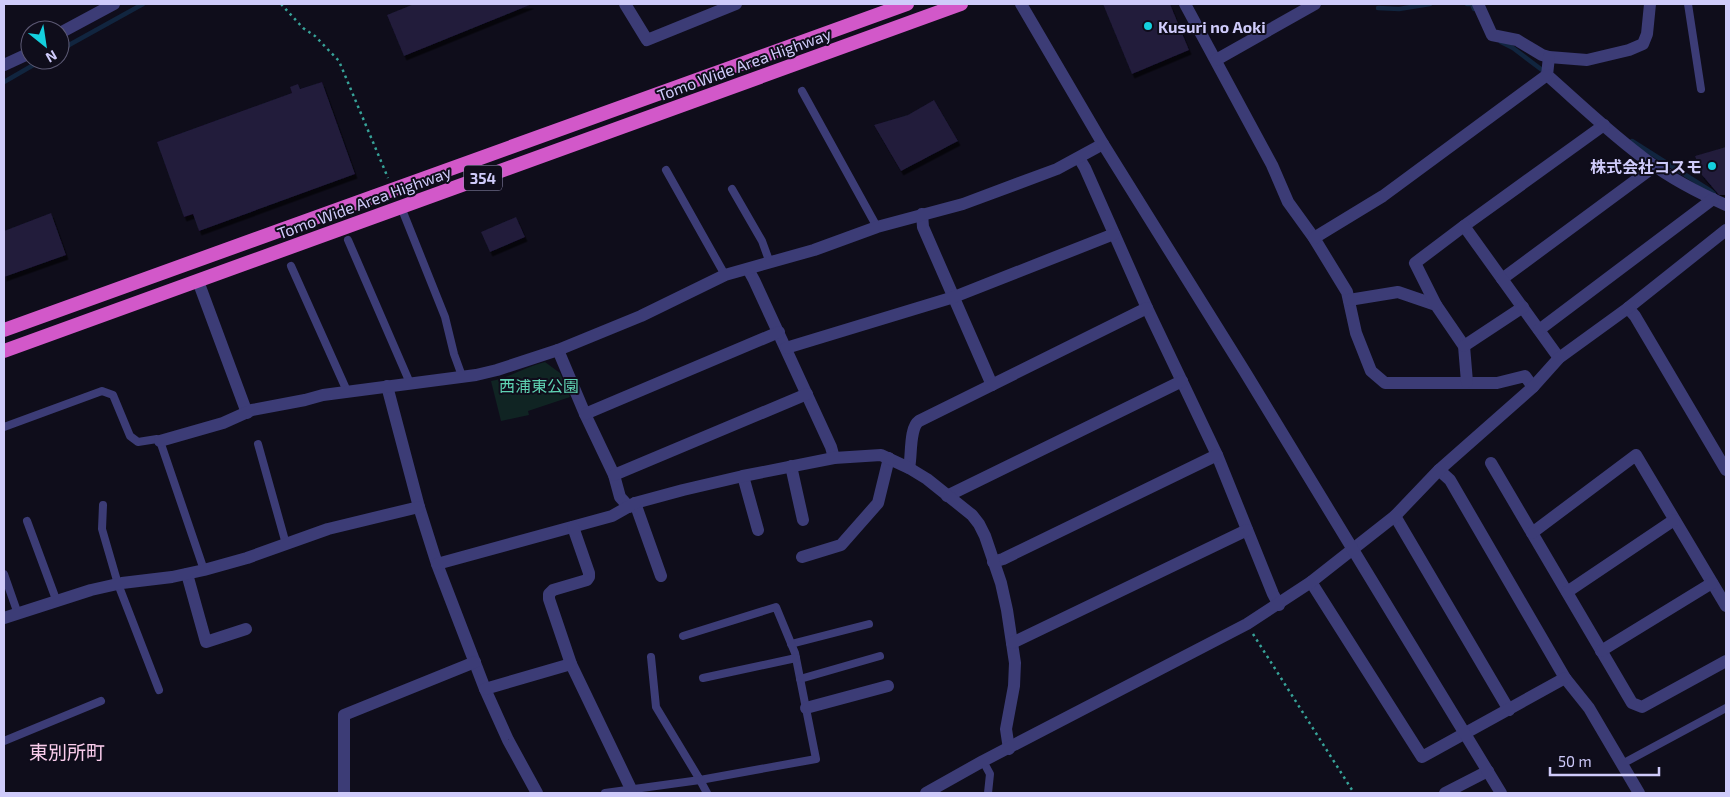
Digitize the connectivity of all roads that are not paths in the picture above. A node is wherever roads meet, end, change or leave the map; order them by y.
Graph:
1 (114, 4) edge
2 (625, 4) edge
3 (736, 4) edge
4 (908, 4) edge
5 (961, 4) edge
6 (1021, 4) edge
7 (1186, 4) edge
8 (1315, 4) edge
9 (1478, 4) edge
10 (1650, 4) edge
11 (1688, 4) edge
12 (70, 28) edge
13 (1549, 57) junction
14 (20, 58) edge
15 (1216, 60) junction
16 (4, 65) edge
17 (1547, 75) junction
18 (1701, 89) dead end
19 (802, 91) dead end
20 (1604, 125) junction
21 (1103, 144) junction
22 (1079, 158) junction
23 (1655, 166) junction
24 (666, 170) dead end
25 (732, 189) dead end
26 (1713, 200) junction
27 (1726, 205) edge
28 (401, 208) junction
29 (922, 214) junction
30 (1464, 226) junction
31 (877, 227) junction
32 (1726, 230) edge
33 (1114, 234) junction
34 (1314, 238) junction
35 (348, 240) dead end
36 (770, 263) junction
37 (291, 266) dead end
38 (748, 269) junction
39 (725, 276) junction
40 (1502, 279) junction
41 (198, 281) junction
42 (954, 297) junction
43 (1349, 300) junction
44 (1436, 305) junction
45 (1523, 307) junction
46 (1147, 308) junction
47 (1628, 308) junction
48 (4, 330) edge
49 (1539, 330) junction
50 (778, 332) junction
51 (1464, 346) junction
52 (786, 348) junction
53 (558, 350) junction
54 (4, 351) edge
55 (1559, 358) junction
56 (462, 376) junction
57 (1182, 381) junction
58 (1467, 382) junction
59 (410, 383) junction
60 (992, 385) junction
61 (387, 386) junction
62 (1533, 387) junction
63 (348, 392) junction
64 (807, 394) junction
65 (247, 413) junction
66 (585, 414) junction
67 (4, 427) edge
68 (160, 441) junction
69 (258, 444) dead end
70 (1217, 456) junction
71 (834, 458) junction
72 (889, 458) junction
73 (1491, 463) dead end
74 (791, 466) junction
75 (910, 468) junction
76 (1439, 470) junction
77 (1726, 470) edge
78 (614, 475) junction
79 (743, 476) junction
80 (946, 496) junction
81 (103, 505) dead end
82 (632, 505) junction
83 (419, 507) junction
84 (1395, 516) junction
85 (803, 520) dead end
86 (1674, 520) junction
87 (27, 521) dead end
88 (573, 527) junction
89 (758, 530) dead end
90 (1247, 530) junction
91 (1532, 533) junction
92 (286, 544) junction
93 (1352, 550) junction
94 (802, 557) dead end
95 (993, 562) junction
96 (437, 564) junction
97 (204, 570) junction
98 (4, 574) edge
99 (187, 574) junction
100 (661, 576) dead end
101 (1311, 582) junction
102 (1712, 583) junction
103 (118, 584) junction
104 (1567, 592) junction
105 (57, 602) junction
106 (1279, 605) junction
107 (1726, 606) edge
108 (18, 614) junction
109 (4, 618) edge
110 (869, 624) dead end
111 (246, 629) dead end
112 (683, 636) dead end
113 (792, 644) junction
114 (1012, 644) junction
115 (1601, 651) junction
116 (880, 656) dead end
117 (651, 657) dead end
118 (796, 658) junction
119 (1726, 661) edge
120 (475, 662) junction
121 (571, 664) junction
122 (703, 678) dead end
123 (1565, 678) junction
124 (800, 679) junction
125 (888, 686) dead end
126 (159, 690) dead end
127 (485, 690) junction
128 (101, 701) dead end
129 (806, 708) junction
130 (1726, 708) edge
131 (1509, 710) junction
132 (1465, 734) junction
133 (4, 741) edge
134 (1008, 749) junction
135 (983, 761) junction
136 (1622, 764) junction
137 (1488, 772) junction
138 (700, 780) junction
139 (632, 790) junction
140 (344, 793) edge
141 (536, 793) edge
142 (605, 793) edge
143 (708, 793) edge
144 (926, 793) edge
145 (988, 793) edge
146 (1446, 793) edge
147 (1501, 793) edge
148 (1639, 793) edge

1 - 12 street
2 - 3 street
4 - 48 highway, Tomo Wide Area Highway / 354
5 - 28 highway, Tomo Wide Area Highway / 354
6 - 21 street
7 - 15 street
8 - 15 street
9 - 13 street
10 - 13 street
11 - 18 lane
13 - 17 street
14 - 16 street
15 - 34 street
17 - 20 street
17 - 34 street
19 - 31 lane
20 - 23 street
20 - 30 street
21 - 22 street
21 - 93 street
22 - 29 street
22 - 33 street
23 - 26 street
23 - 40 street
24 - 39 lane
25 - 36 lane
26 - 27 street
26 - 49 street
28 - 41 highway, Tomo Wide Area Highway / 354
28 - 56 lane
29 - 31 street
29 - 42 street
30 - 40 street
30 - 44 street
31 - 36 street
32 - 47 street
33 - 42 street
33 - 46 street
34 - 43 street
35 - 59 lane
36 - 38 street
37 - 63 lane
38 - 39 street
38 - 50 street
39 - 53 street
40 - 45 street
41 - 54 highway, Tomo Wide Area Highway / 354
41 - 65 street
42 - 52 street
42 - 60 street
43 - 44 street
43 - 58 street
44 - 51 street
45 - 49 street
45 - 51 street
46 - 57 street
46 - 60 street
47 - 55 street
47 - 77 street
49 - 55 street
50 - 52 street
50 - 66 street
51 - 58 street
52 - 64 street
53 - 56 street
53 - 66 street
55 - 62 street
56 - 59 street
57 - 70 street
57 - 80 street
58 - 62 street
59 - 61 street
60 - 75 street
61 - 63 street
61 - 83 street
62 - 76 street
63 - 65 street
64 - 71 street
64 - 78 street
65 - 68 street
66 - 78 street
67 - 68 lane
68 - 97 lane
69 - 92 lane
70 - 90 street
70 - 95 street
71 - 72 street
71 - 74 street
72 - 75 street
72 - 94 street
73 - 91 street
74 - 79 street
74 - 85 street
75 - 80 street
76 - 84 street
76 - 123 street
78 - 82 street
79 - 82 street
79 - 89 street
80 - 95 street
81 - 103 lane
82 - 88 street
82 - 100 street
83 - 92 street
83 - 96 street
84 - 93 street
84 - 131 street
86 - 91 street
86 - 102 street
86 - 104 street
87 - 105 lane
88 - 96 street
88 - 121 street
90 - 106 street
90 - 114 street
91 - 104 street
92 - 97 street
93 - 101 street
93 - 132 street
95 - 114 street
96 - 120 street
97 - 99 street
98 - 108 lane
99 - 103 street
99 - 111 street
101 - 106 street
101 - 132 street
102 - 107 street
102 - 115 street
103 - 105 street
103 - 126 lane
104 - 115 street
105 - 108 street
106 - 134 street
108 - 109 street
110 - 113 lane
112 - 113 lane
113 - 118 lane
114 - 134 street
115 - 119 street
116 - 124 lane
117 - 138 lane
118 - 122 lane
118 - 124 lane
120 - 127 street
120 - 140 street
121 - 127 street
121 - 139 street
123 - 131 street
123 - 136 street
124 - 129 lane
125 - 129 street
127 - 141 street
128 - 133 lane
129 - 138 lane
130 - 136 lane
131 - 132 street
132 - 137 street
134 - 135 street
135 - 144 street
135 - 145 lane
136 - 148 street
137 - 146 street
137 - 147 street
138 - 139 lane
138 - 143 lane
139 - 142 lane

